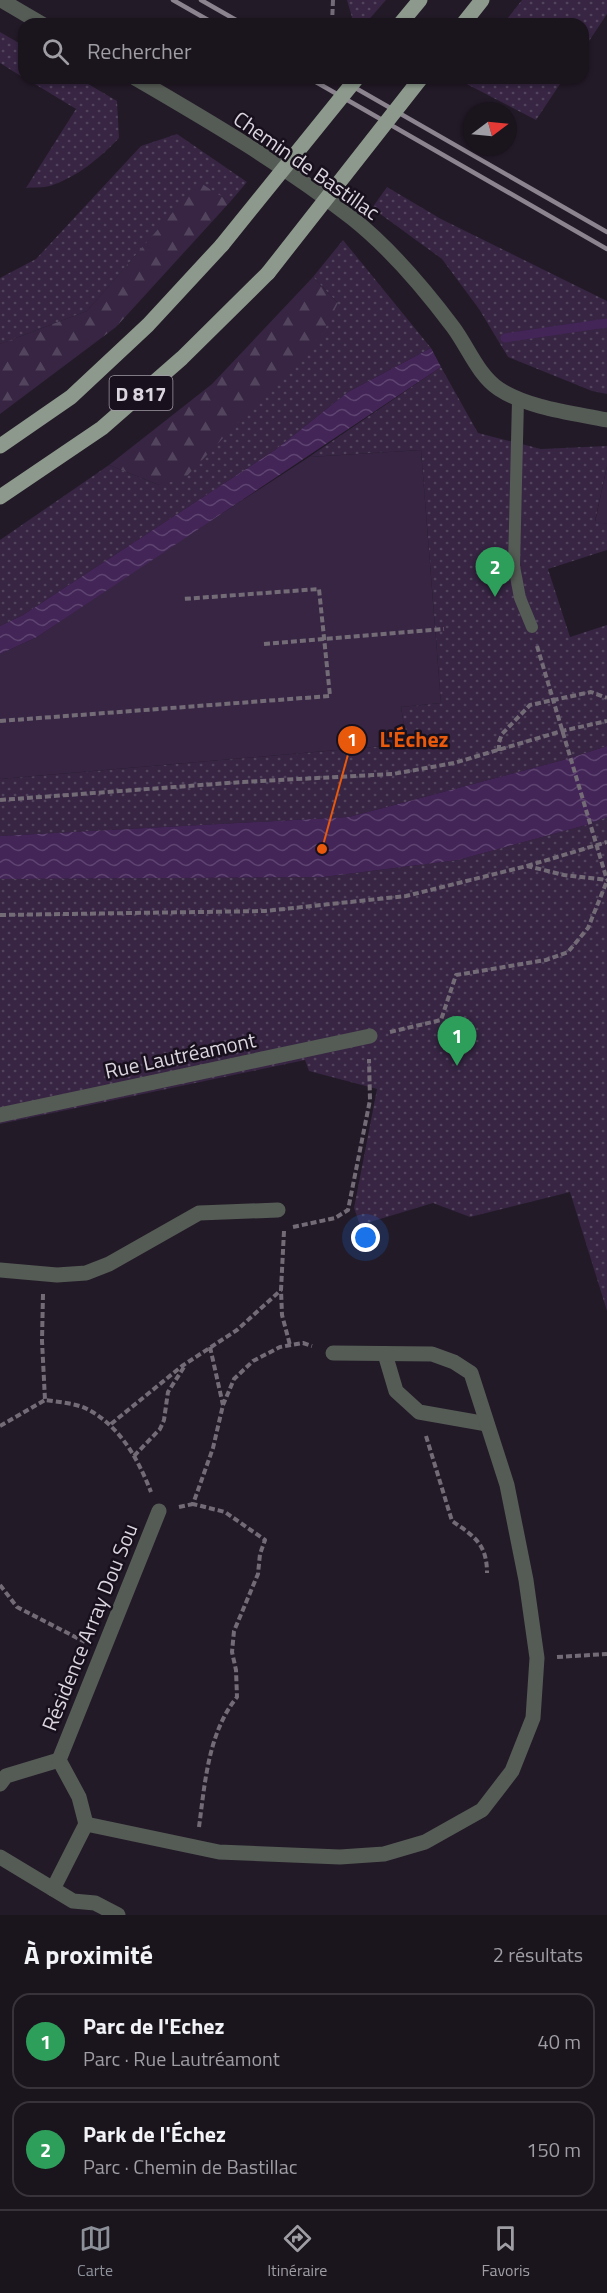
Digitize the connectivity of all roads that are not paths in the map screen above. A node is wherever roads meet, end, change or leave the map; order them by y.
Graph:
1 (1, 0) edge
2 (420, 0) edge
3 (482, 0) edge
4 (32, 18) edge
5 (405, 18) edge
6 (468, 18) edge
7 (145, 84) edge
8 (352, 84) edge
9 (416, 84) edge
10 (518, 400) junction
11 (607, 420) edge
12 (0, 446) edge
13 (0, 497) edge
14 (532, 627) road end
15 (370, 1036) road end
16 (0, 1114) edge
17 (278, 1210) dead end
18 (0, 1270) edge
19 (333, 1353) road end
20 (385, 1354) junction
21 (487, 1424) junction
22 (159, 1511) road end
23 (59, 1760) junction
24 (2, 1778) edge
25 (86, 1824) junction
26 (0, 1857) edge
27 (54, 1889) junction
28 (70, 1908) edge
29 (118, 1915) edge

1 - 4 street
2 - 5 main road
3 - 6 main road
7 - 10 street, Chemin de Bastillac
8 - 12 main road, D 817, bridge
9 - 13 main road, D 817, bridge
10 - 11 street, Chemin de Bastillac
10 - 14 lane
15 - 16 street, Rue Lautréamont
17 - 18 street
19 - 20 street
20 - 21 street
20 - 21 street
21 - 25 street
22 - 23 street, Résidence Array Dou Sou
23 - 24 street, Résidence Array Dou Sou
23 - 25 street, Résidence Array Dou Sou
25 - 27 street
26 - 27 street
27 - 28 street
28 - 29 street

